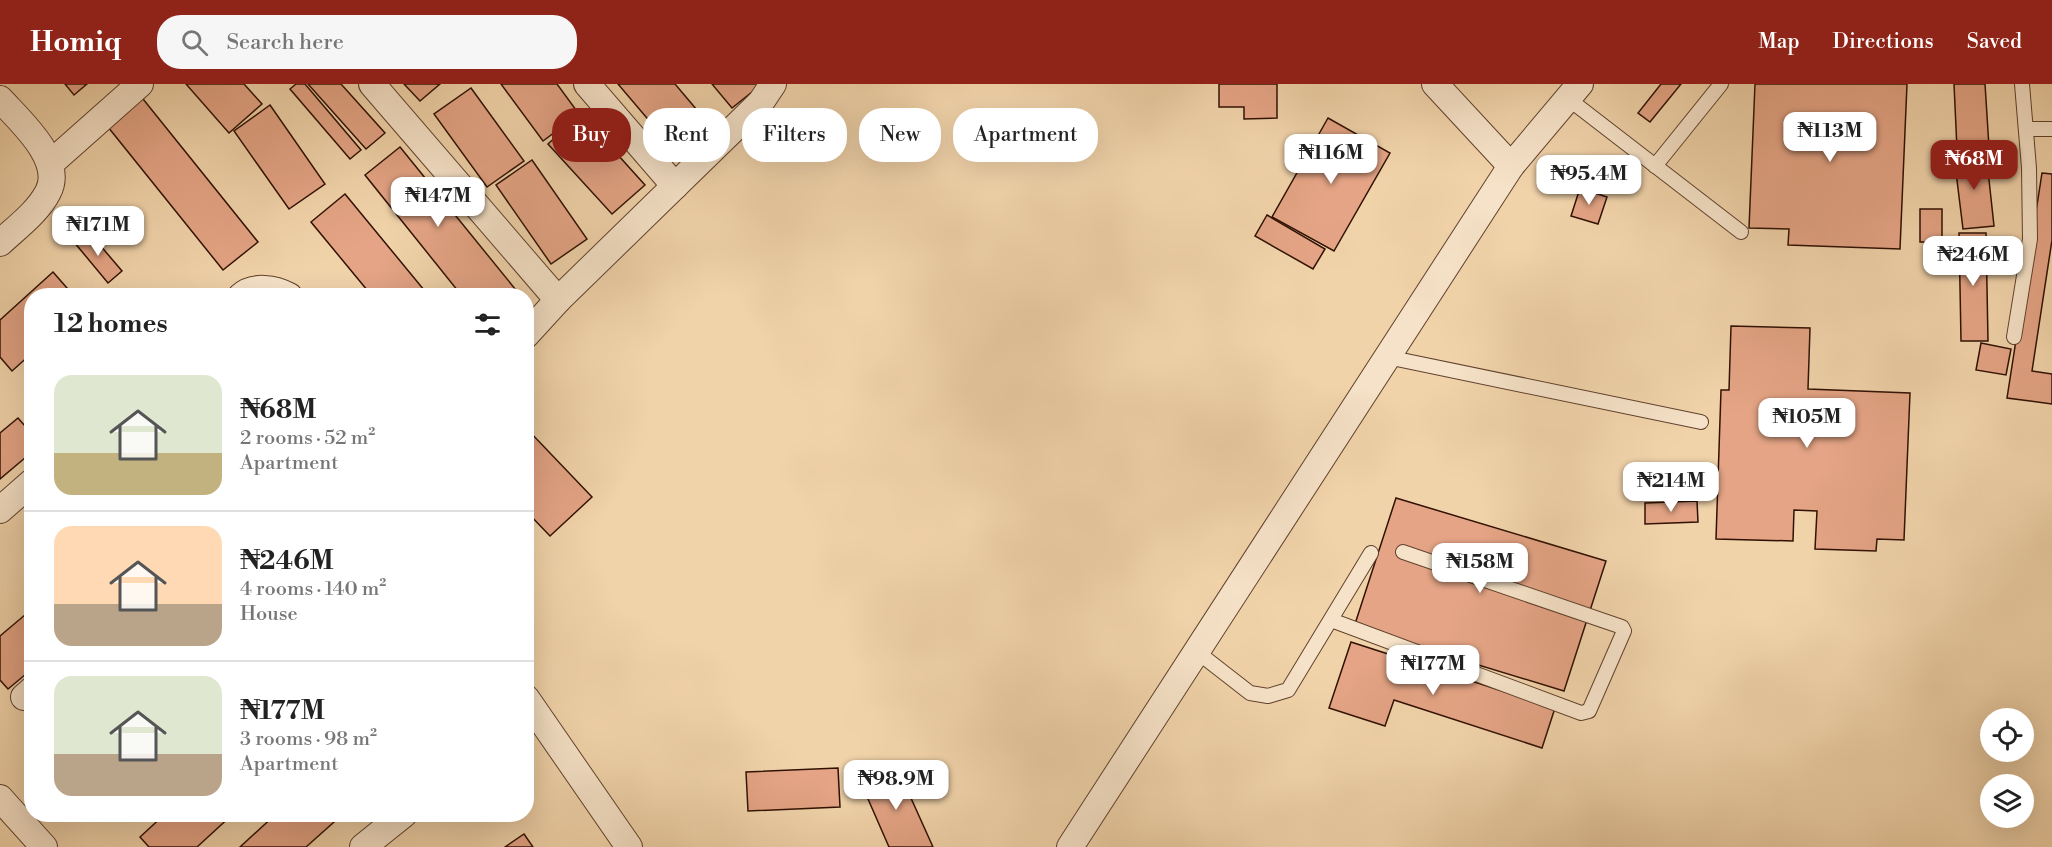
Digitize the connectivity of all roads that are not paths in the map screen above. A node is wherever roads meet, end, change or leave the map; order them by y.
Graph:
1 (140, 84) edge
2 (372, 84) edge
3 (588, 84) edge
4 (773, 84) edge
5 (1435, 84) edge
6 (1721, 84) edge
7 (2022, 84) edge
8 (1573, 91) edge
9 (0, 99) edge
10 (2026, 129) junction
11 (2052, 129) edge
12 (51, 163) junction
13 (1510, 166) junction
14 (1655, 166) junction
15 (675, 186) junction
16 (1741, 232) dead end
17 (0, 243) edge
18 (558, 300) junction
19 (534, 326) edge
20 (2014, 337) dead end
21 (1388, 357) junction
22 (1701, 422) dead end
23 (24, 489) edge
24 (0, 510) edge
25 (1403, 552) dead end
26 (1371, 553) dead end
27 (1330, 620) junction
28 (1196, 651) junction
29 (534, 716) edge
30 (0, 798) edge
31 (394, 822) edge
32 (44, 847) edge
33 (363, 847) edge
34 (629, 847) edge
35 (1070, 847) edge

1 - 12 street
2 - 18 street
3 - 15 street
4 - 15 street
5 - 13 street
6 - 14 lane
7 - 10 lane
8 - 13 street
8 - 14 lane
9 - 12 street
10 - 11 lane
10 - 20 lane
12 - 17 street
13 - 21 street
14 - 16 lane
15 - 18 street
18 - 19 street
21 - 22 lane
21 - 28 street
23 - 24 street
25 - 27 lane
26 - 27 lane
27 - 28 lane
28 - 35 street
29 - 34 street
30 - 32 street
31 - 33 street

